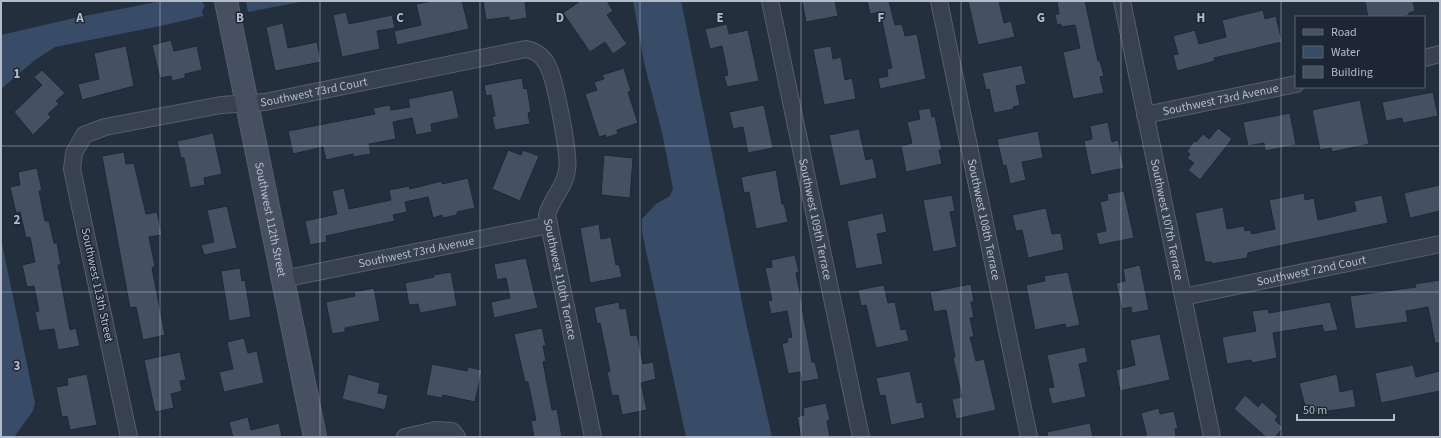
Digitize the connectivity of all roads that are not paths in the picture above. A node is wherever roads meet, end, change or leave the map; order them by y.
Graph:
1 (226, 1) edge
2 (770, 1) edge
3 (939, 1) edge
4 (1122, 1) edge
5 (1440, 54) edge
6 (542, 56) joint
7 (1425, 58) edge
8 (1295, 84) edge
9 (247, 104) junction
10 (1145, 115) junction
11 (84, 136) joint
12 (549, 225) junction
13 (1440, 244) edge
14 (283, 279) junction
15 (1182, 297) junction
16 (129, 437) edge
17 (315, 437) edge
18 (405, 437) edge
19 (457, 437) edge
20 (593, 437) edge
21 (861, 437) edge
22 (1029, 437) edge
23 (1212, 437) edge

1 - 9 main road, Southwest 112th Street
2 - 21 street, Southwest 109th Terrace
3 - 22 street, Southwest 108th Terrace
4 - 10 street, Southwest 107th Terrace
5 - 7 street
6 - 9 street, Southwest 73rd Court
6 - 12 street, Southwest 110th Terrace
8 - 10 street, Southwest 73rd Avenue
9 - 11 street, Southwest 73rd Court
9 - 14 main road, Southwest 112th Street
10 - 15 street, Southwest 107th Terrace
11 - 16 street, Southwest 113th Street
12 - 14 street, Southwest 73rd Avenue
12 - 20 street, Southwest 110th Terrace
13 - 15 street, Southwest 72nd Court
14 - 17 main road, Southwest 112th Street
15 - 23 street, Southwest 107th Terrace
18 - 19 street

